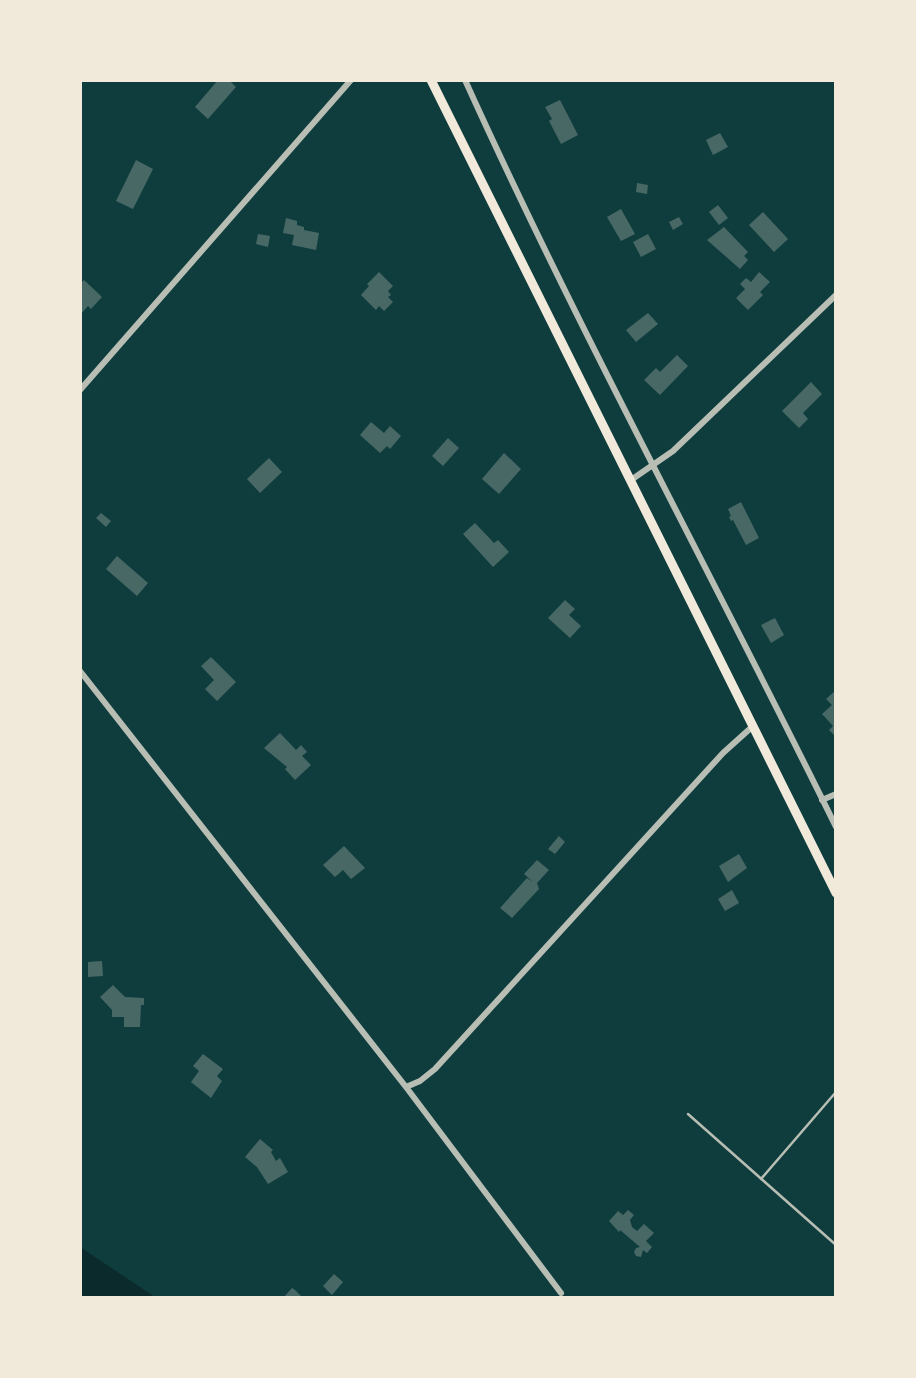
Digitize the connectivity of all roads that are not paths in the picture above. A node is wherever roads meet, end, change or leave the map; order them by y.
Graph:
1 (351, 80) edge
2 (431, 80) edge
3 (465, 80) edge
4 (835, 295) edge
5 (80, 390) edge
6 (654, 466) junction
7 (631, 480) junction
8 (80, 671) edge
9 (753, 726) junction
10 (835, 794) edge
11 (822, 800) junction
12 (835, 827) edge
13 (835, 893) edge
14 (406, 1087) junction
15 (835, 1092) edge
16 (688, 1114) dead end
17 (761, 1179) junction
18 (835, 1245) edge
19 (561, 1293) dead end

1 - 5 street
2 - 7 main road
3 - 6 street
4 - 6 street
6 - 7 street
6 - 11 street
7 - 9 main road
8 - 14 street
9 - 13 main road
9 - 14 street
10 - 11 street
11 - 12 street
14 - 19 street
15 - 17 lane
16 - 17 lane
17 - 18 lane

